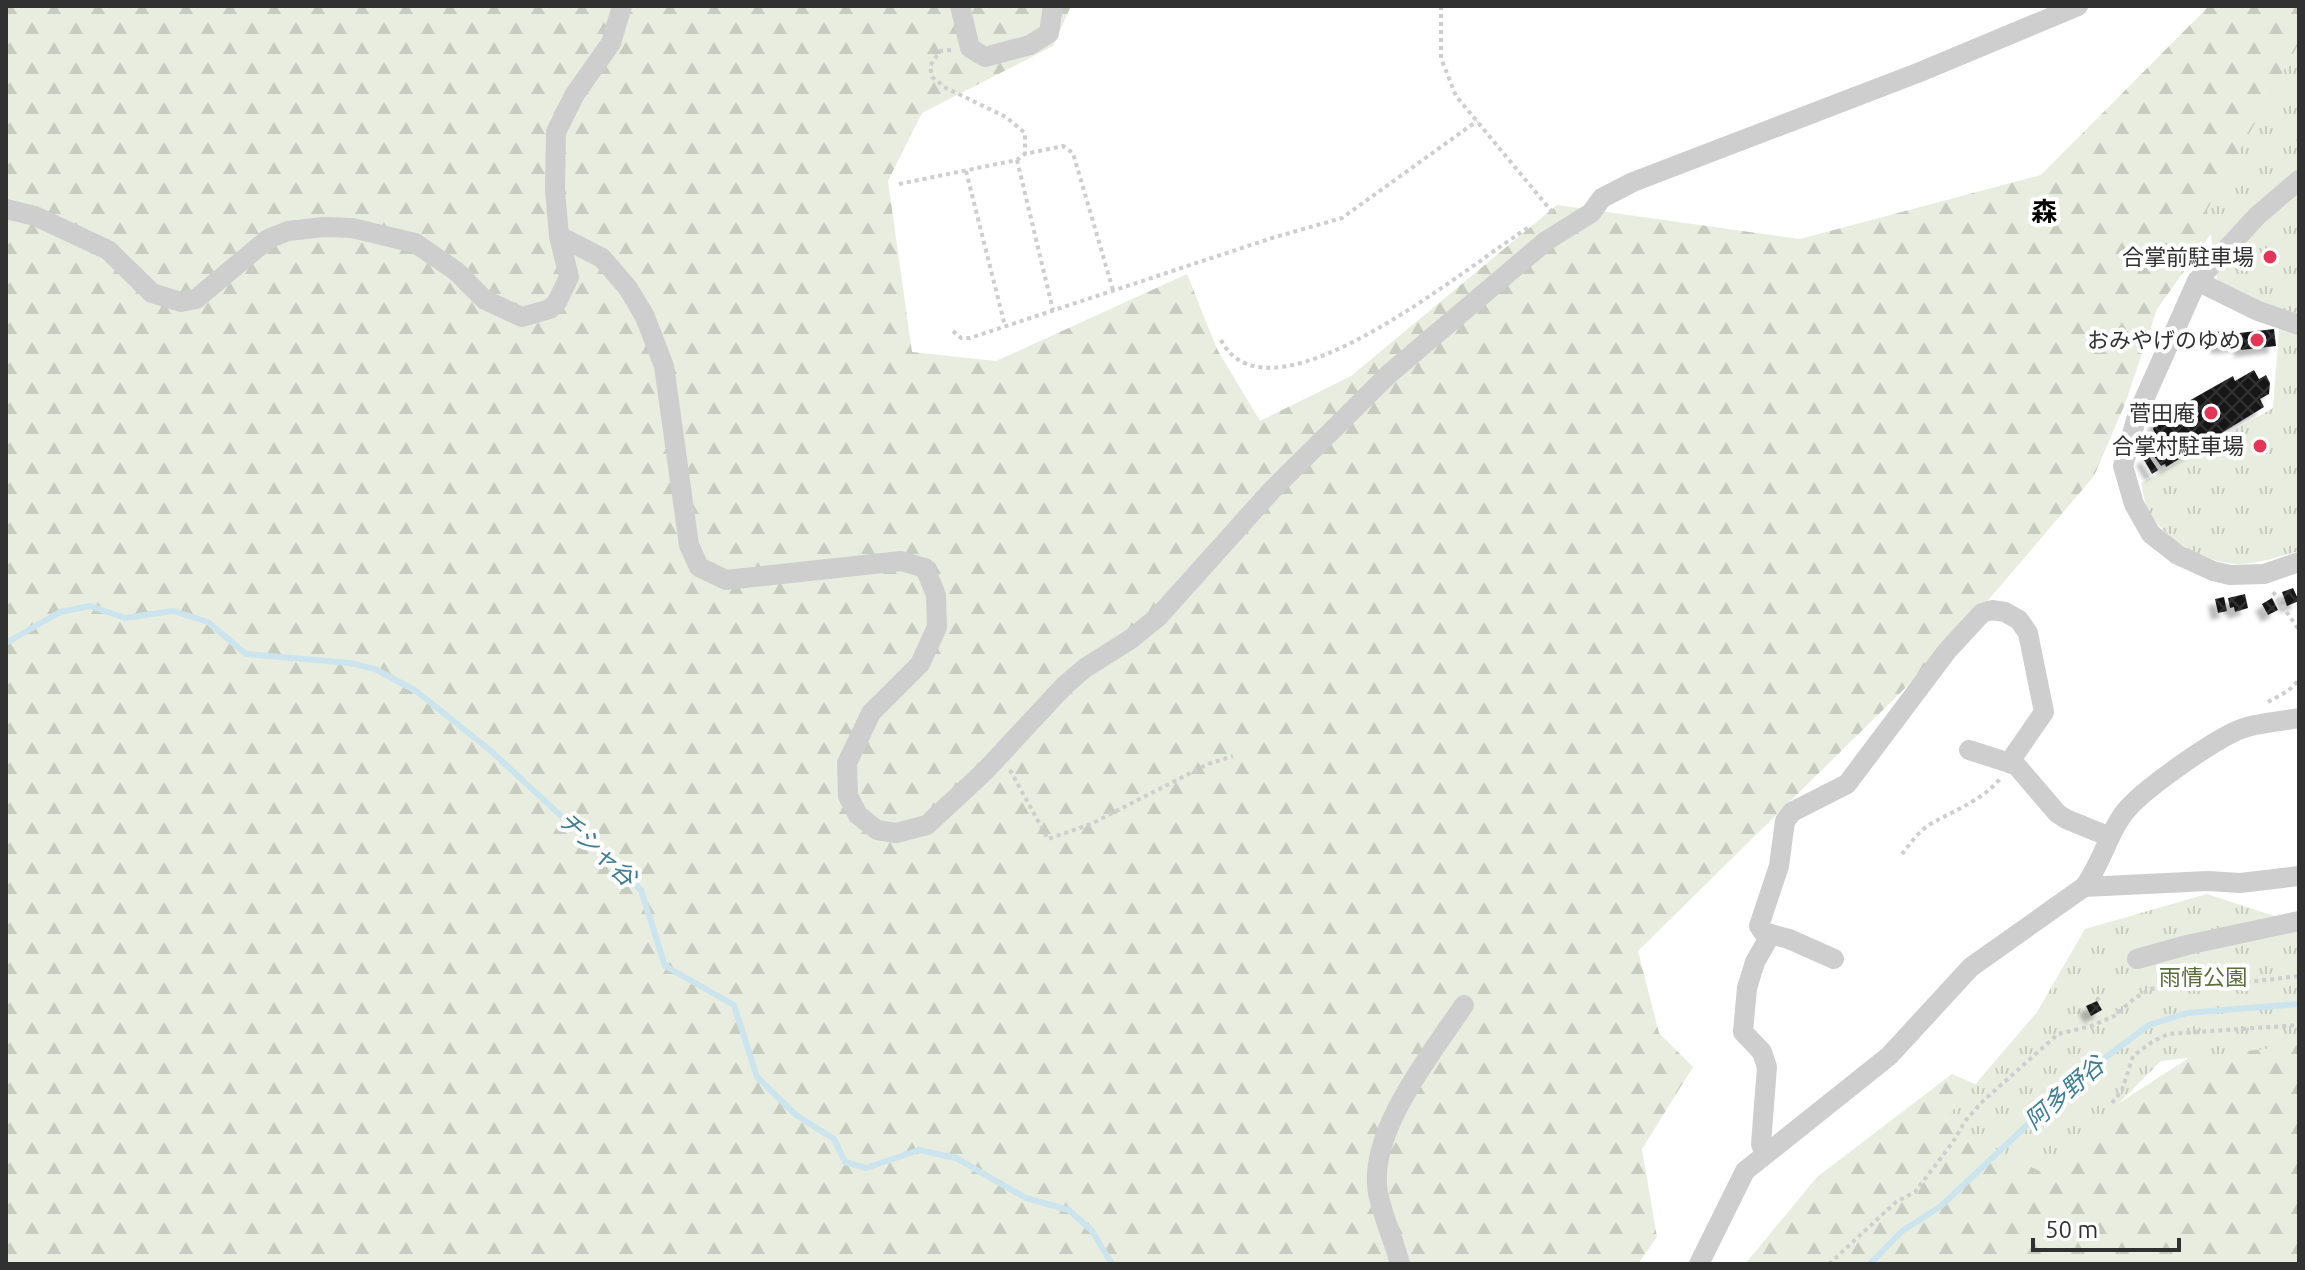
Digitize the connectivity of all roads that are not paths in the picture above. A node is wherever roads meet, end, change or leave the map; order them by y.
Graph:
1 (622, 6) edge
2 (960, 6) edge
3 (1053, 6) edge
4 (2078, 6) edge
5 (2299, 180) edge
6 (6, 209) edge
7 (559, 236) junction
8 (2197, 281) junction
9 (2299, 325) edge
10 (2299, 562) edge
11 (2299, 718) edge
12 (1969, 750) dead end
13 (2011, 764) junction
14 (2110, 837) junction
15 (2299, 876) edge
16 (2084, 887) junction
17 (2299, 921) edge
18 (1771, 934) junction
19 (1834, 959) dead end
20 (2137, 959) dead end
21 (1464, 1005) dead end
22 (1765, 1154) junction
23 (1400, 1264) edge
24 (1699, 1264) edge

1 - 7 street
2 - 3 street
4 - 7 street
5 - 8 street
6 - 7 street
8 - 9 street
8 - 10 street
11 - 14 street
12 - 13 street
13 - 14 street
13 - 18 street
14 - 16 street
15 - 16 street
16 - 22 street
17 - 20 street
18 - 19 street
18 - 22 street
21 - 23 street
22 - 24 street

